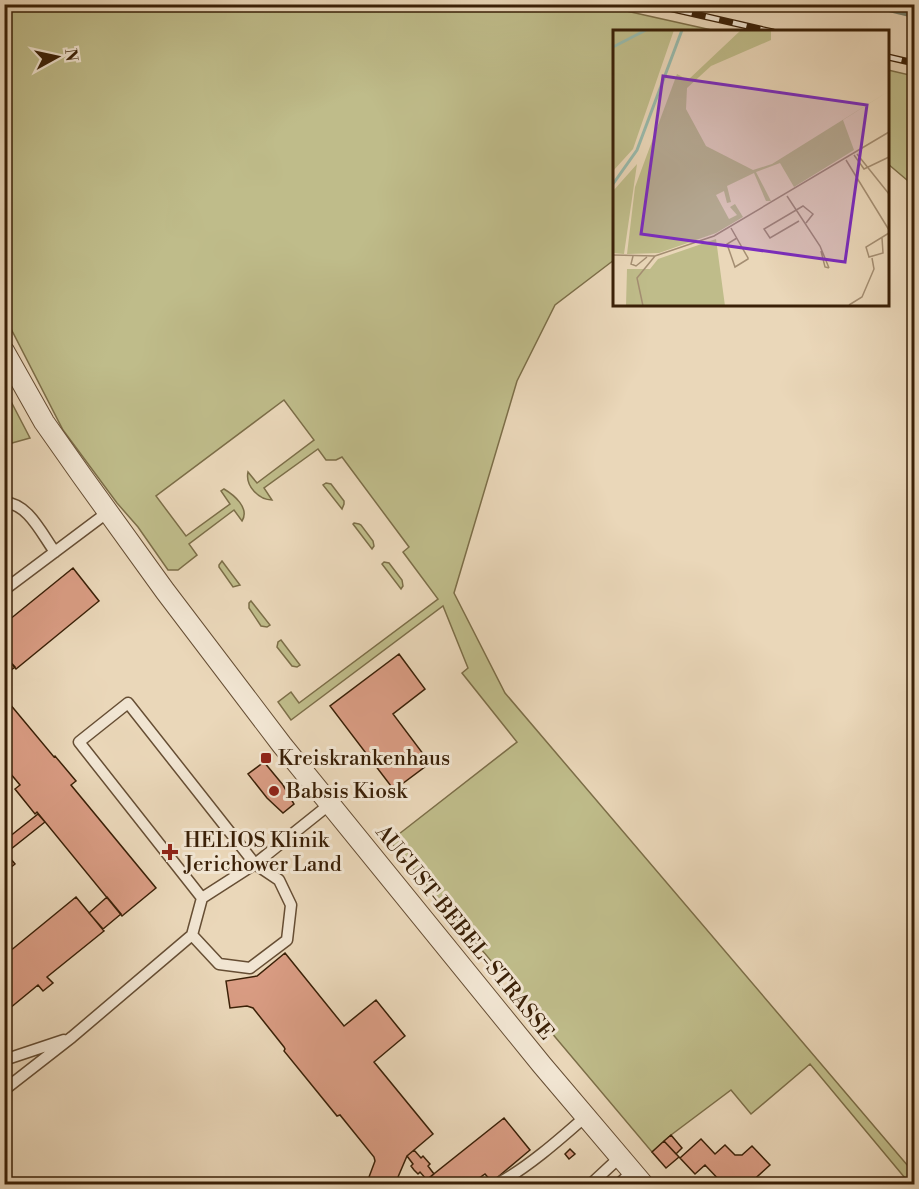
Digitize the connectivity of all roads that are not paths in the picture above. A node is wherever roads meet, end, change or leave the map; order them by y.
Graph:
1 (4, 351) edge
2 (4, 503) edge
3 (108, 512) junction
4 (55, 552) junction
5 (4, 590) edge
6 (330, 804) junction
7 (255, 864) junction
8 (202, 898) junction
9 (192, 935) junction
10 (72, 1037) junction
11 (4, 1060) edge
12 (4, 1090) edge
13 (585, 1117) junction
14 (620, 1157) junction
15 (631, 1181) edge
16 (497, 1185) edge
17 (591, 1185) edge

1 - 3 street, AUGUST-BEBEL-STRASSE
2 - 4 lane
3 - 4 lane
3 - 6 street, AUGUST-BEBEL-STRASSE
4 - 5 lane
6 - 7 lane
6 - 13 street, AUGUST-BEBEL-STRASSE
7 - 8 lane
7 - 8 lane
7 - 9 lane
8 - 9 lane
9 - 10 lane
10 - 11 lane
10 - 12 lane
13 - 14 street, AUGUST-BEBEL-STRASSE
13 - 16 lane
14 - 15 street, AUGUST-BEBEL-STRASSE
14 - 17 lane

